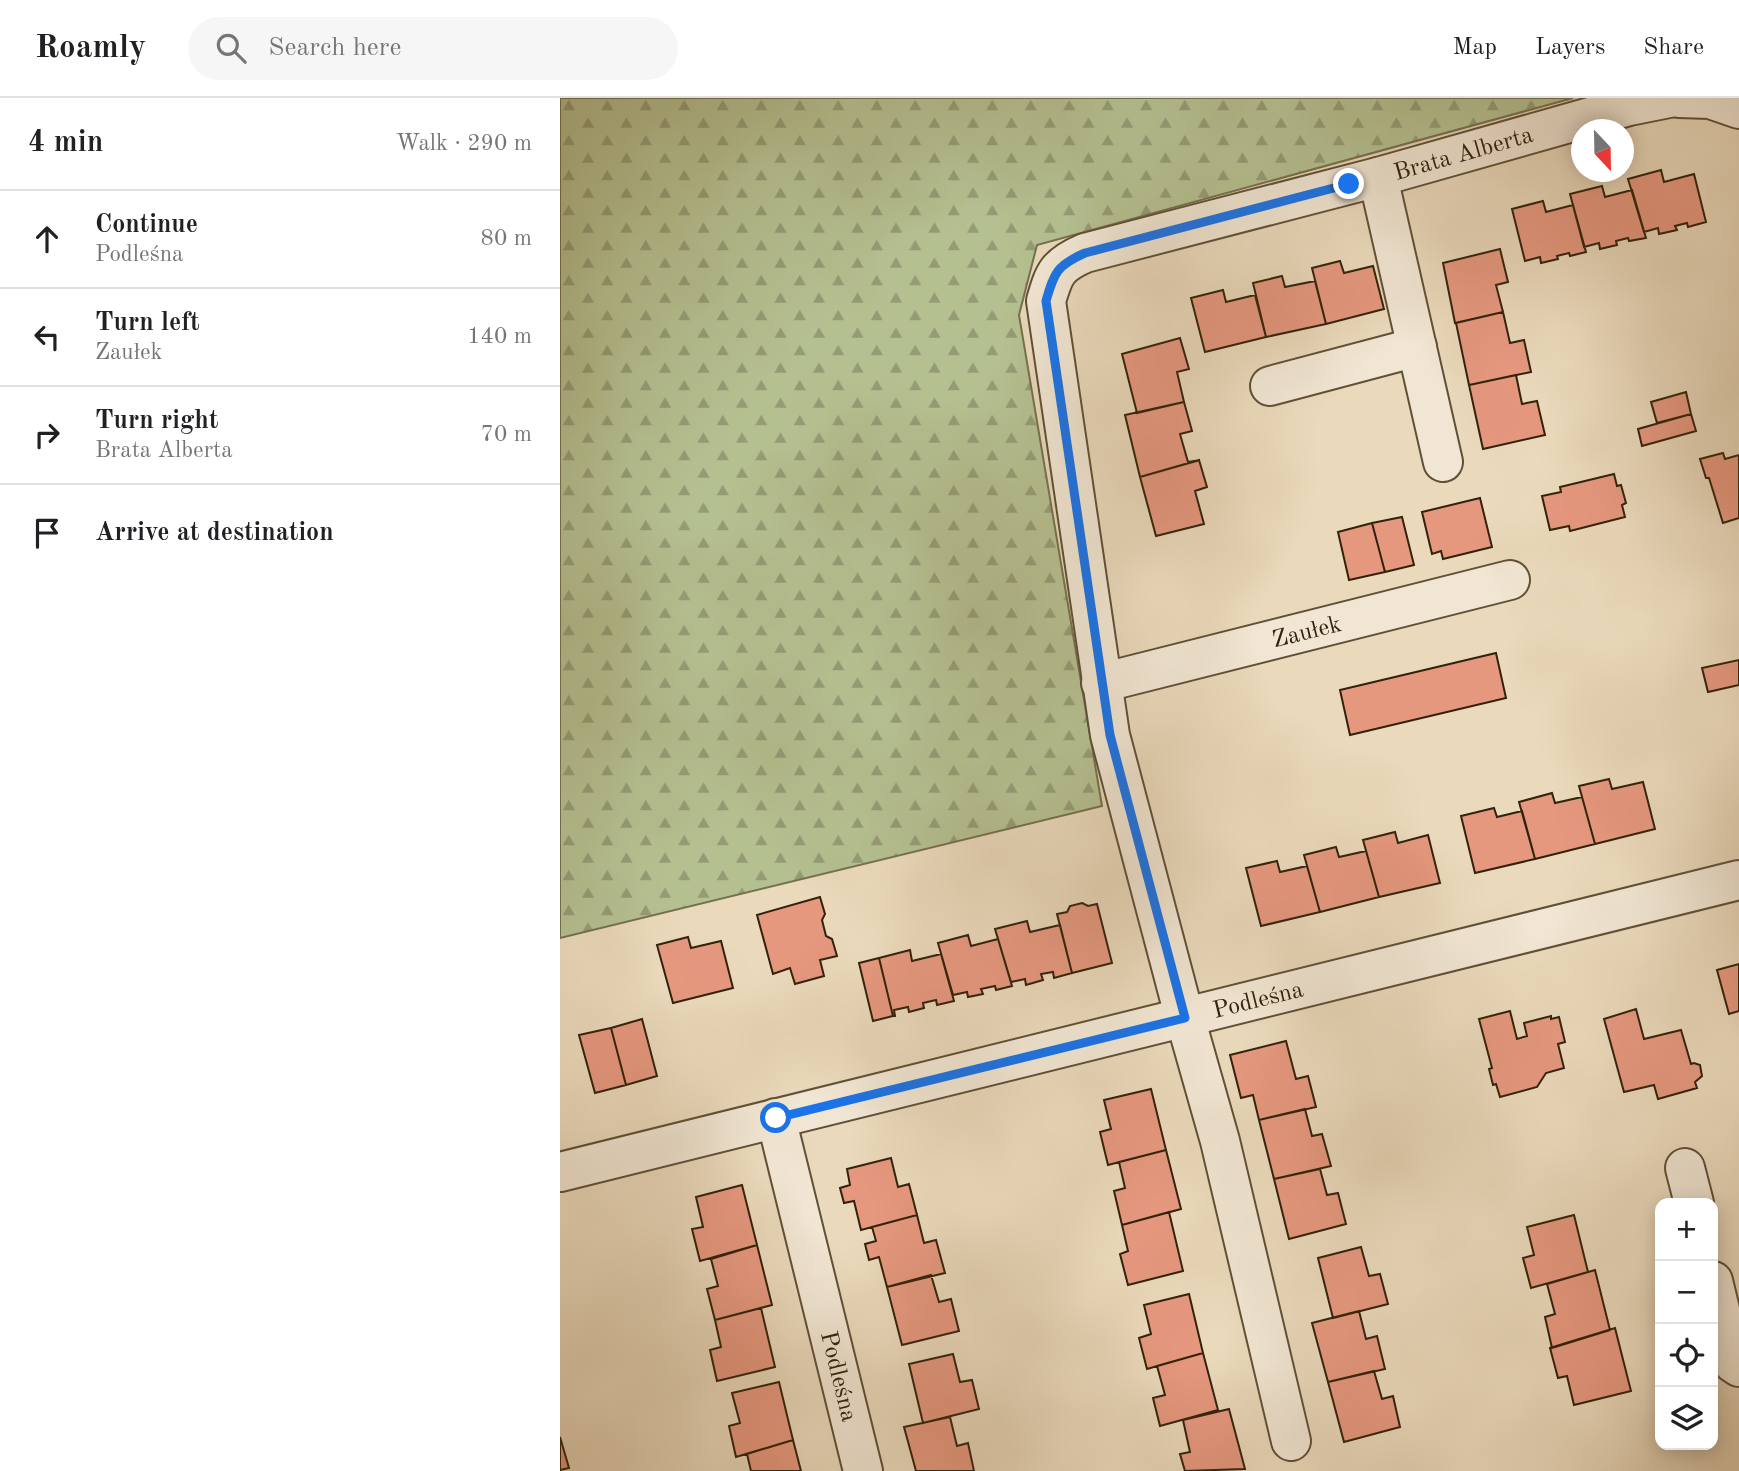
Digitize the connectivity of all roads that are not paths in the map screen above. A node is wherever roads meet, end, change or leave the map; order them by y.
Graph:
1 (1670, 98) edge
2 (1679, 98) edge
3 (1739, 110) edge
4 (1378, 177) junction
5 (1417, 347) junction
6 (1270, 386) dead end
7 (1443, 462) dead end
8 (1510, 580) dead end
9 (1101, 683) junction
10 (1739, 880) edge
11 (1185, 1018) junction
12 (776, 1118) junction
13 (560, 1172) edge
14 (1718, 1302) edge
15 (1739, 1367) edge
16 (1292, 1441) dead end
17 (863, 1471) edge

1 - 4 street, Brata Alberta
2 - 3 street
4 - 5 street
4 - 9 street, Brata Alberta
5 - 6 street
5 - 7 street
8 - 9 street, Zaułek
9 - 11 street
10 - 11 street, Podleśna
11 - 12 street, Podleśna
11 - 16 street
12 - 13 street, Podleśna
12 - 17 street, Podleśna
14 - 15 street

